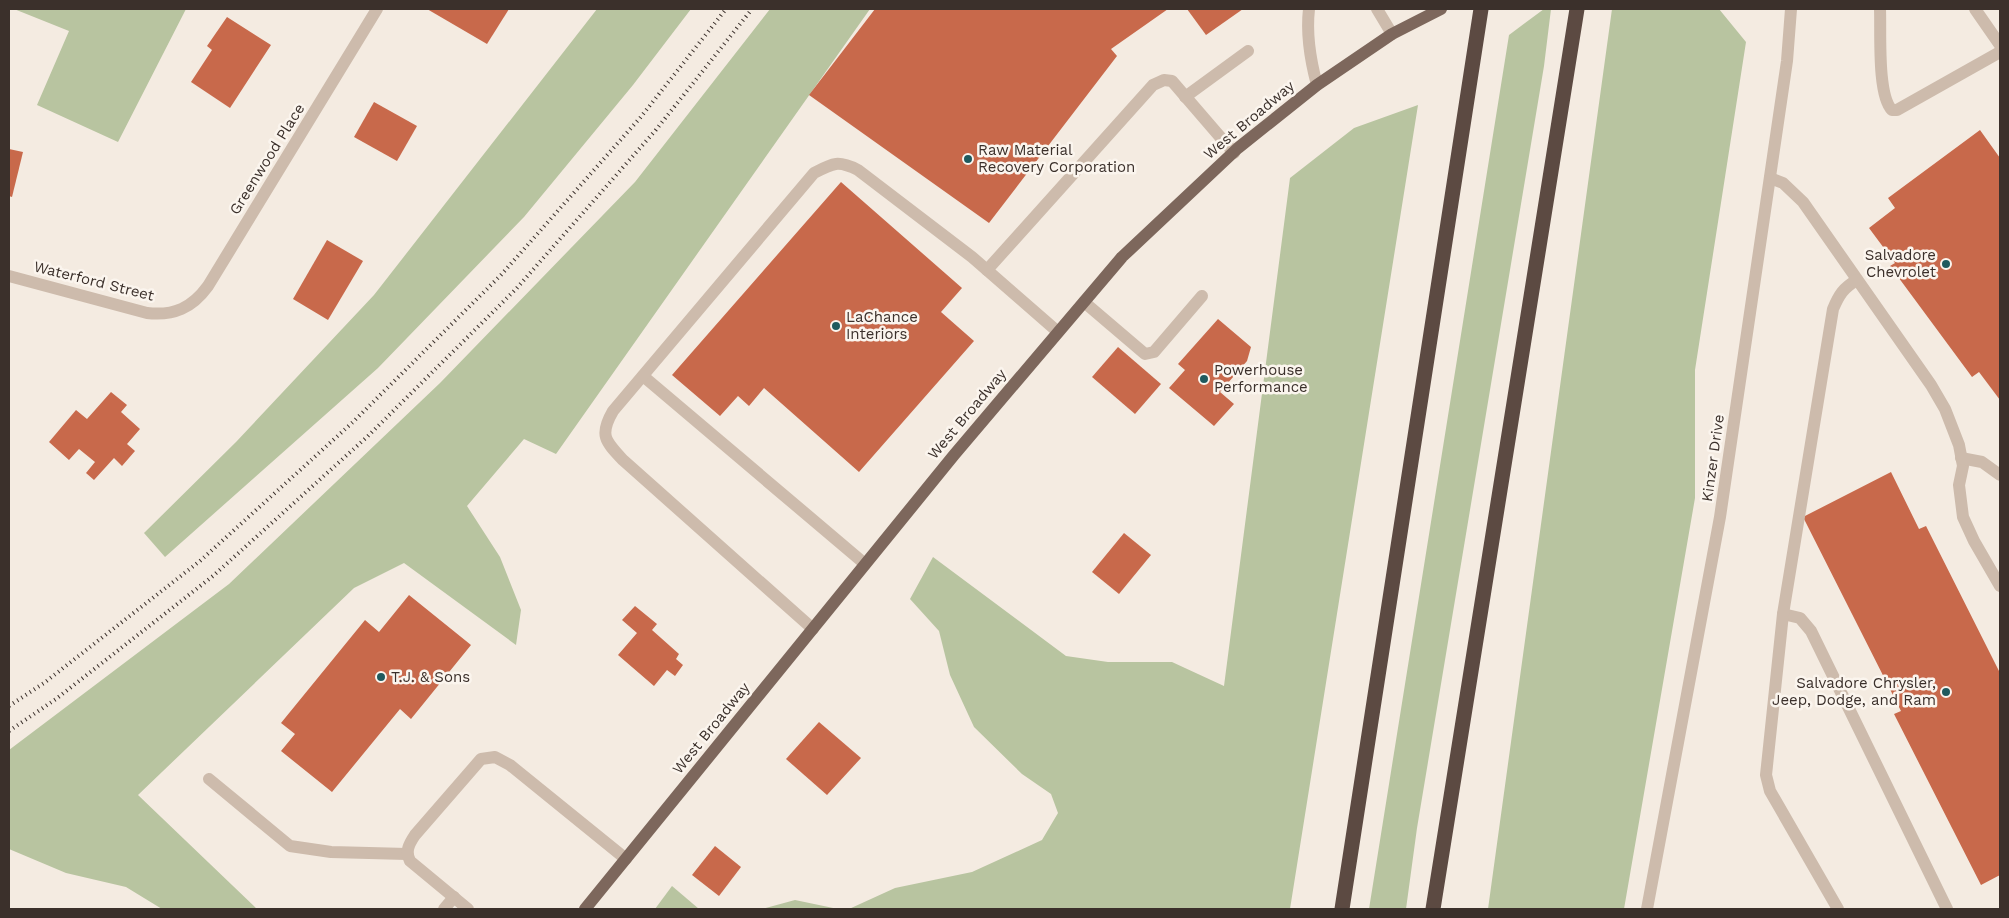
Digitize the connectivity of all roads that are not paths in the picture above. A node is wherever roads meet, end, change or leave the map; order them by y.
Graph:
1 (377, 9) edge
2 (1309, 9) edge
3 (1377, 9) edge
4 (1441, 9) edge
5 (1481, 9) edge
6 (1577, 9) edge
7 (1791, 9) edge
8 (1880, 9) edge
9 (1975, 9) edge
10 (1392, 34) junction
11 (2000, 45) edge
12 (1248, 51) dead end
13 (2000, 52) edge
14 (1317, 85) junction
15 (1185, 97) junction
16 (1234, 153) junction
17 (1770, 178) junction
18 (987, 270) junction
19 (9, 276) edge
20 (1857, 280) junction
21 (1202, 296) dead end
22 (1084, 302) junction
23 (172, 313) joint
24 (1058, 332) junction
25 (643, 376) junction
26 (1961, 458) junction
27 (2000, 475) edge
28 (865, 564) junction
29 (2000, 586) edge
30 (1783, 614) junction
31 (813, 629) junction
32 (210, 779) dead end
33 (407, 854) junction
34 (626, 859) junction
35 (454, 897) junction
36 (444, 909) edge
37 (468, 909) edge
38 (585, 909) edge
39 (1342, 909) edge
40 (1434, 909) edge
41 (1647, 909) edge
42 (1838, 909) edge
43 (1947, 909) edge

1 - 23 street, Greenwood Place
2 - 14 street
3 - 10 street
4 - 10 main road, West Broadway
5 - 39 highway
6 - 40 highway
7 - 17 street, Kinzer Drive
8 - 13 street
9 - 11 street
10 - 14 main road, West Broadway
12 - 15 street
14 - 16 main road, West Broadway
15 - 16 street
15 - 18 street
16 - 22 main road, West Broadway
17 - 20 street
17 - 41 street, Kinzer Drive
18 - 24 street
18 - 25 street
19 - 23 street, Waterford Street
20 - 26 street
20 - 30 street
21 - 22 street
22 - 24 main road, West Broadway
24 - 28 main road, West Broadway
25 - 28 street
25 - 31 street
26 - 27 street
26 - 29 street
28 - 31 main road, West Broadway
30 - 42 street
30 - 43 street
31 - 34 main road, West Broadway
32 - 33 street
33 - 34 street
33 - 35 street
34 - 38 main road, West Broadway
35 - 36 street
35 - 37 street

